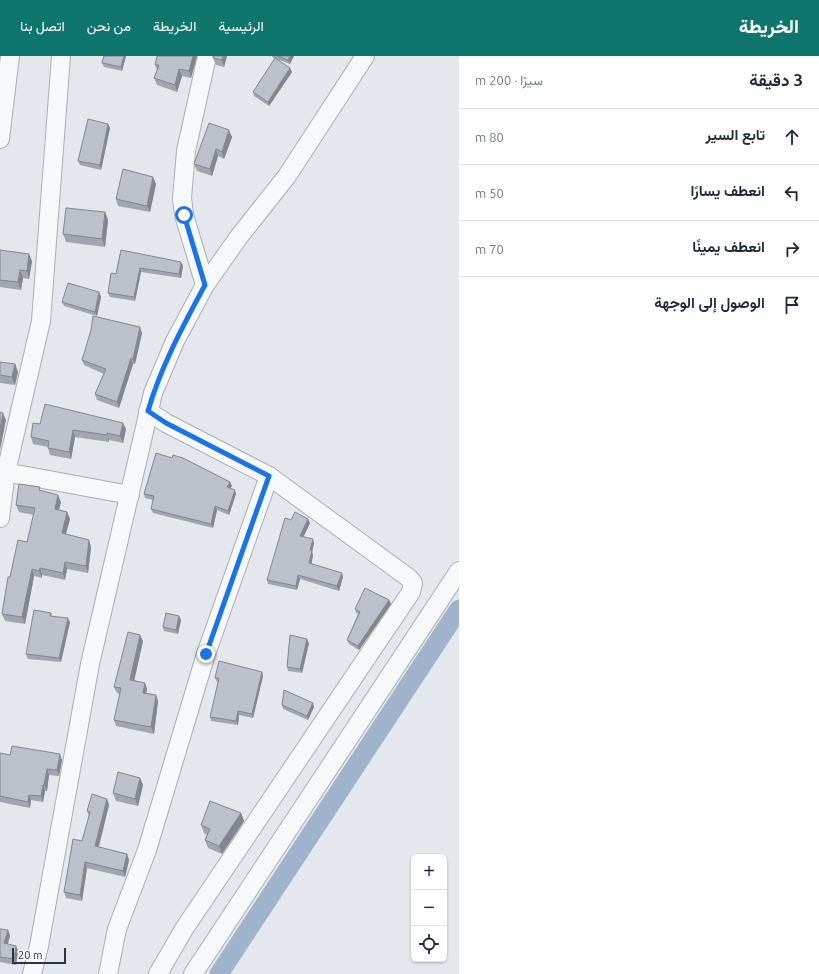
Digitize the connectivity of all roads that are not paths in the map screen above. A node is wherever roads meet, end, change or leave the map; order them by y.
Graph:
1 (10, 56) edge
2 (61, 56) edge
3 (207, 56) edge
4 (365, 56) edge
5 (0, 139) edge
6 (205, 285) junction
7 (148, 411) junction
8 (3, 471) edge
9 (269, 476) junction
10 (130, 495) junction
11 (0, 518) edge
12 (459, 571) edge
13 (32, 974) edge
14 (108, 974) edge
15 (158, 974) edge
16 (193, 974) edge

1 - 5 street
2 - 8 street
3 - 6 street
4 - 6 street
6 - 7 street
7 - 9 street
7 - 10 street
8 - 10 street
8 - 11 street
9 - 14 street
9 - 15 street
10 - 13 street
12 - 16 street

